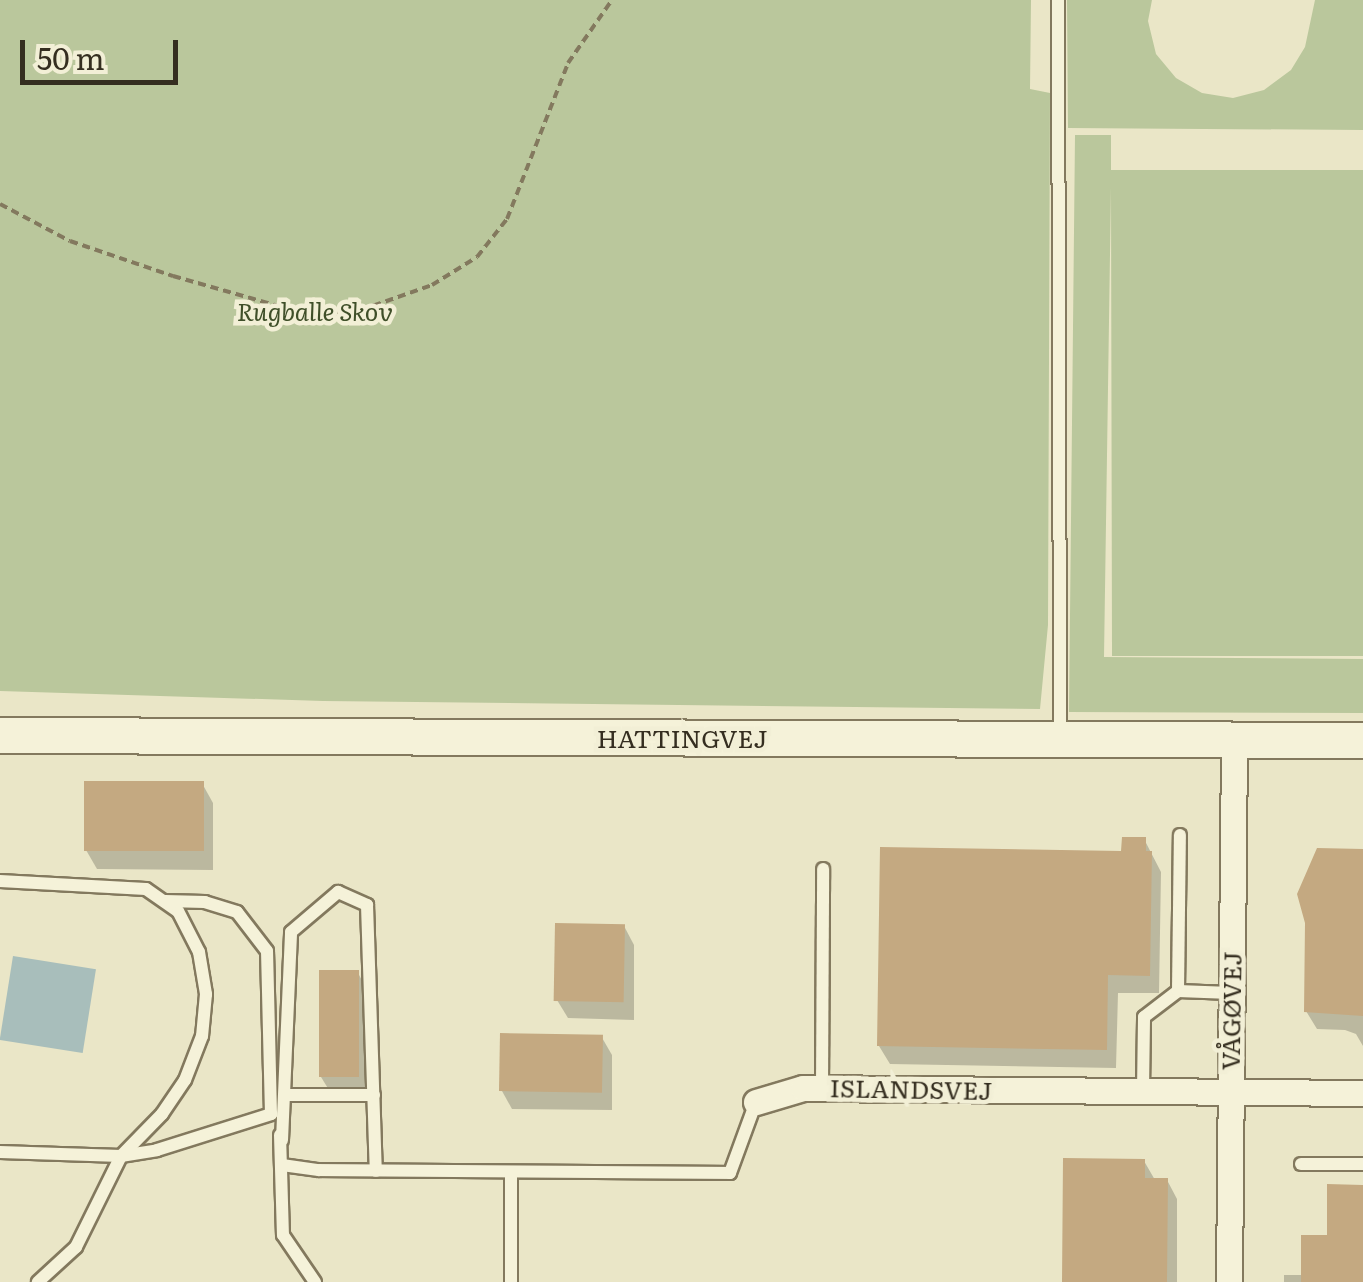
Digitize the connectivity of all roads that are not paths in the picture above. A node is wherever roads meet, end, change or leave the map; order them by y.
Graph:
1 (1058, 0) edge
2 (0, 735) edge
3 (1060, 739) junction
4 (1234, 740) junction
5 (1363, 740) edge
6 (1180, 835) dead end
7 (823, 869) dead end
8 (0, 882) edge
9 (162, 901) junction
10 (268, 991) junction
11 (289, 992) junction
12 (1178, 992) junction
13 (1232, 993) junction
14 (822, 1089) junction
15 (1143, 1092) junction
16 (1230, 1092) junction
17 (1363, 1094) edge
18 (285, 1095) junction
19 (374, 1095) junction
20 (756, 1102) joint
21 (271, 1114) junction
22 (282, 1140) junction
23 (0, 1152) edge
24 (121, 1156) junction
25 (282, 1164) junction
26 (1301, 1164) dead end
27 (1363, 1164) edge
28 (376, 1171) junction
29 (511, 1172) junction
30 (38, 1282) edge
31 (315, 1282) edge
32 (511, 1282) edge
33 (1229, 1282) edge

1 - 3 lane
2 - 3 street, HATTINGVEJ
3 - 4 street, HATTINGVEJ
4 - 5 street, HATTINGVEJ
4 - 13 street, VÅGØVEJ
6 - 12 lane
7 - 14 lane
8 - 9 lane
9 - 10 lane
9 - 24 lane
10 - 11 lane
10 - 21 lane
11 - 18 lane
11 - 19 lane
12 - 13 lane
12 - 15 lane
13 - 16 street, VÅGØVEJ
14 - 15 street, ISLANDSVEJ
14 - 20 street, ISLANDSVEJ
15 - 16 street, ISLANDSVEJ
16 - 17 street, ISLANDSVEJ
16 - 33 street, VÅGØVEJ
18 - 19 lane
18 - 22 lane
19 - 28 lane
20 - 29 lane, ISLANDSVEJ
21 - 22 lane
21 - 24 lane
22 - 25 lane
23 - 24 lane
24 - 30 lane
25 - 28 lane, ISLANDSVEJ
25 - 31 lane
26 - 27 lane
28 - 29 lane, ISLANDSVEJ
29 - 32 lane

